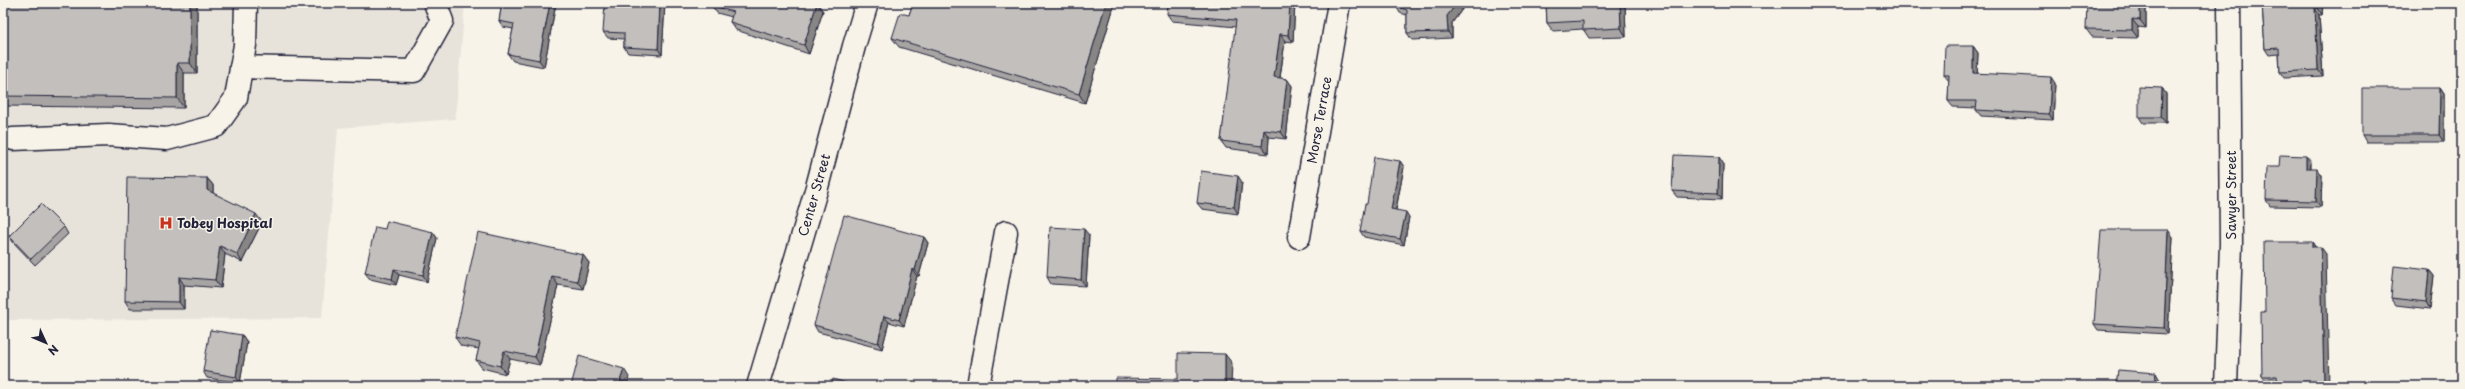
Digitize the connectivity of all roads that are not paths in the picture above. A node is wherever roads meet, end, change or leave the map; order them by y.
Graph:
1 (246, 3) edge
2 (435, 3) edge
3 (868, 3) edge
4 (1339, 3) edge
5 (2229, 3) edge
6 (241, 67) junction
7 (14, 139) dead end
8 (1006, 232) dead end
9 (1299, 237) dead end
10 (758, 386) edge
11 (978, 386) edge
12 (2226, 386) edge

1 - 6 street
2 - 6 street
3 - 10 street, Center Street
4 - 9 street, Morse Terrace
5 - 12 street, Sawyer Street
6 - 7 street
8 - 11 street

